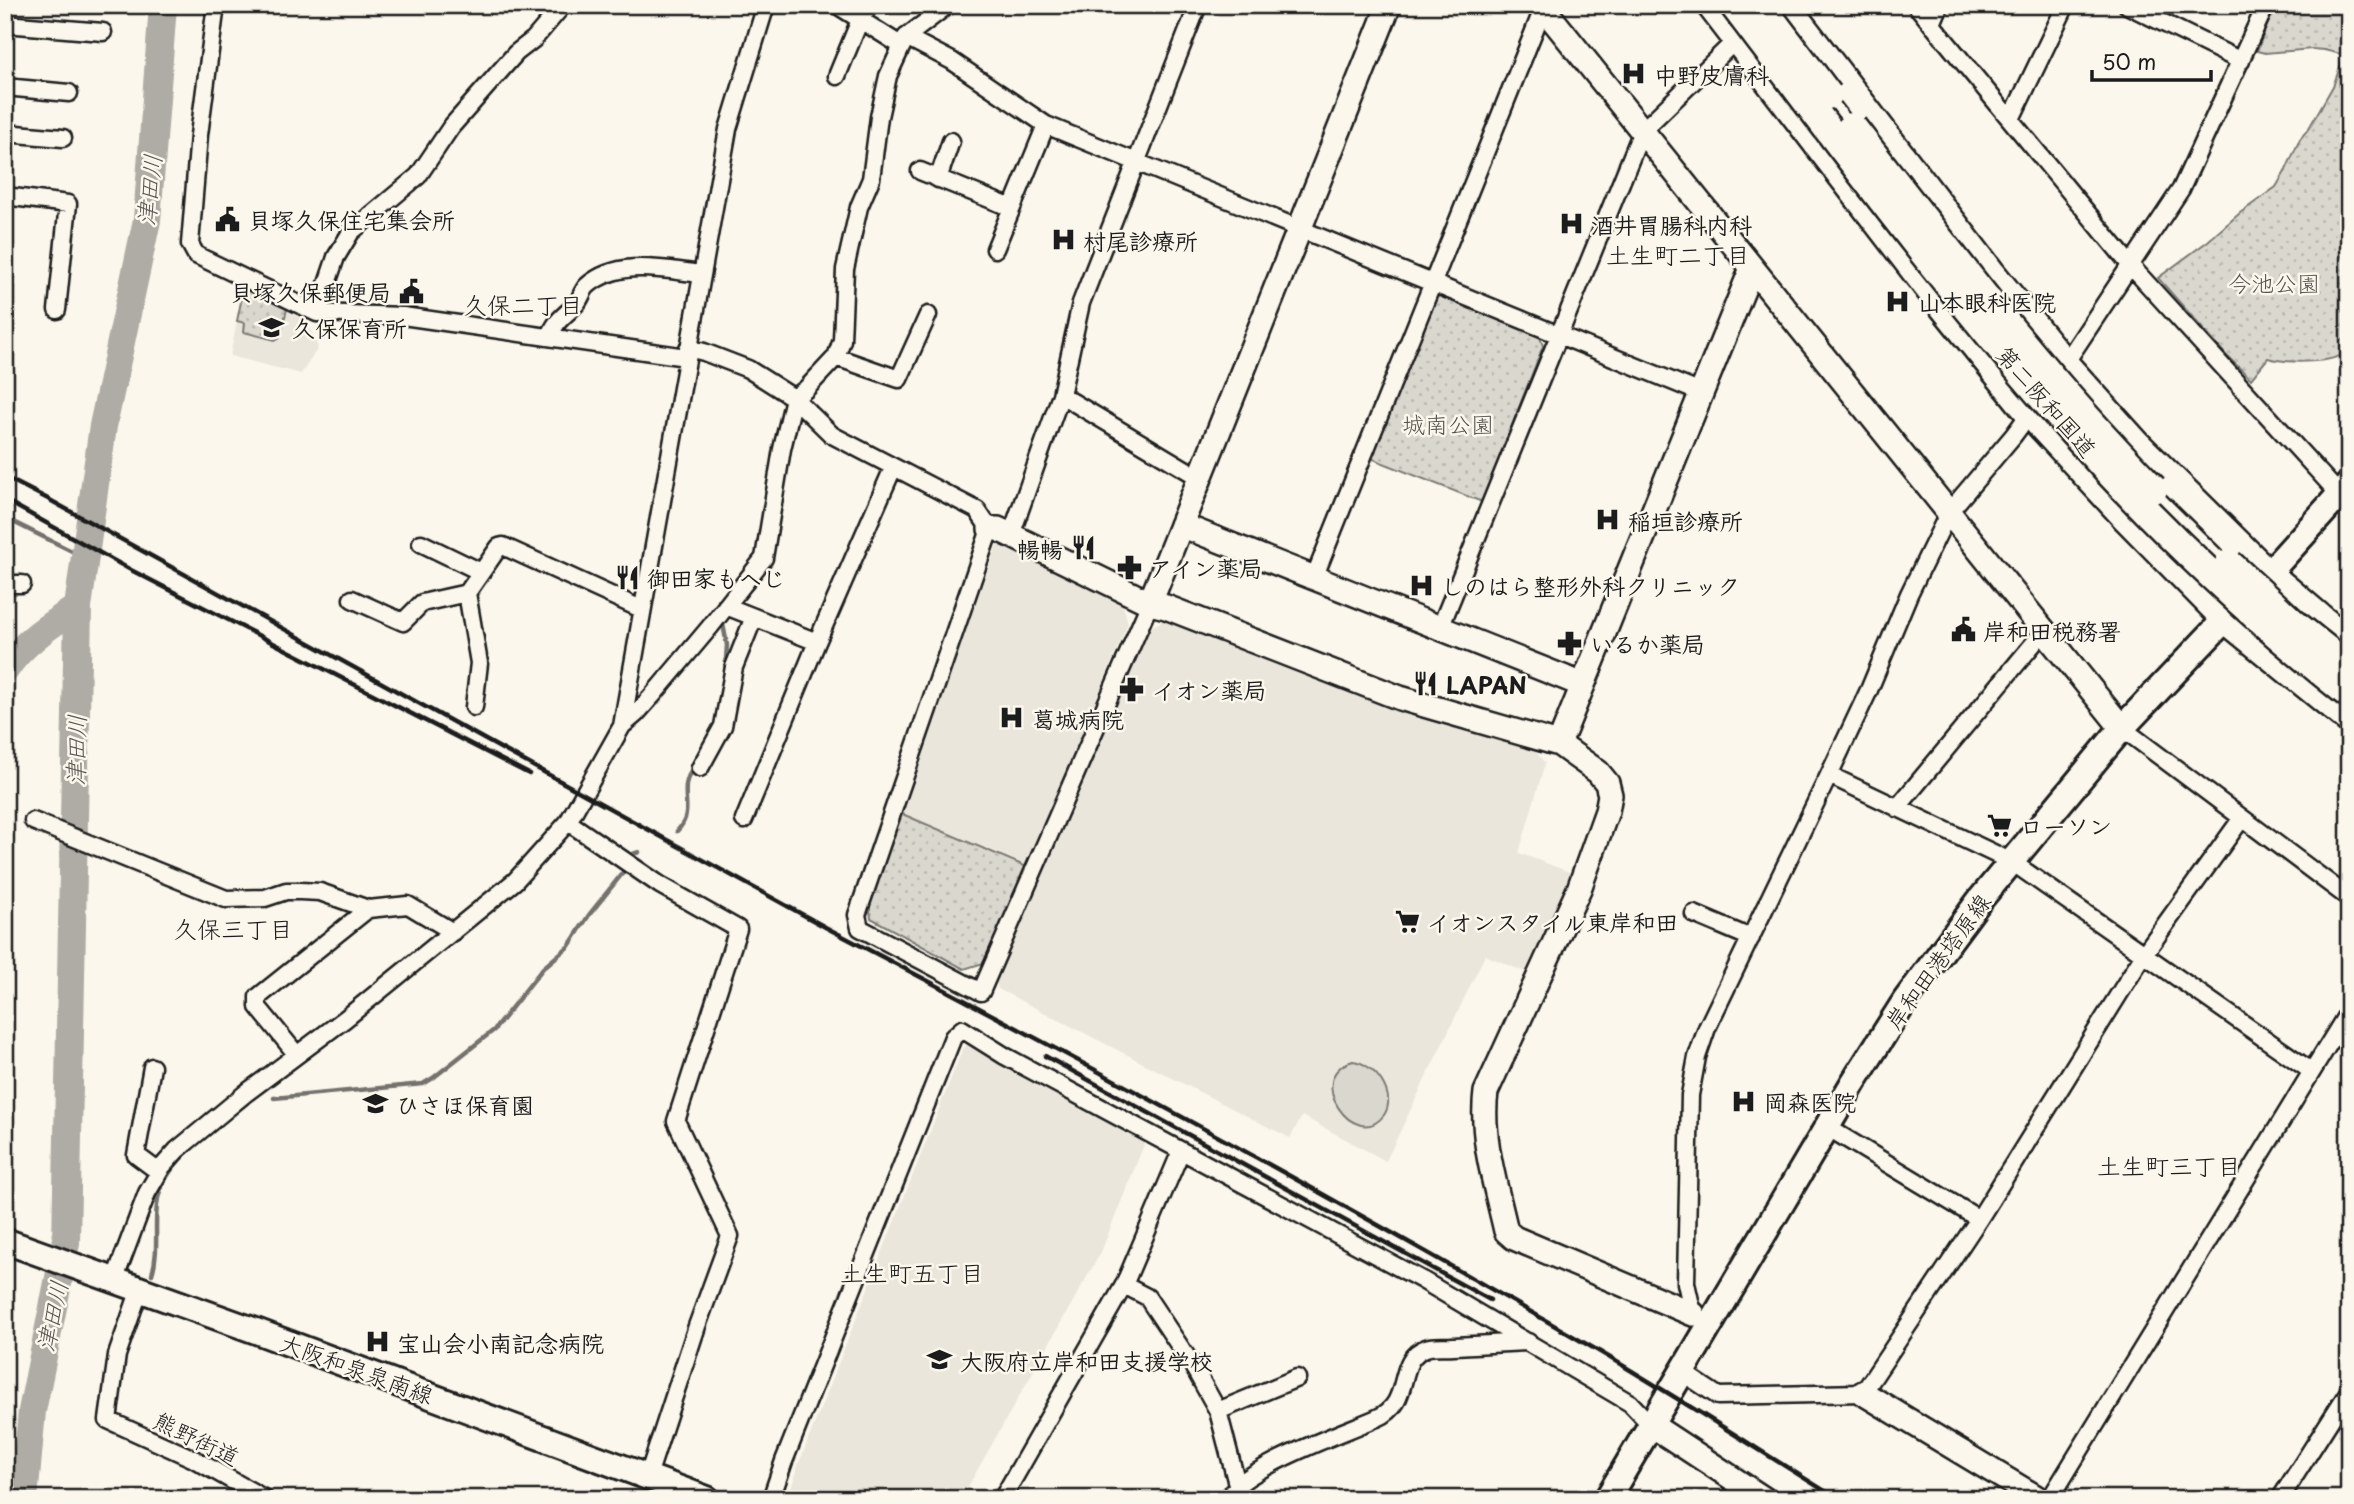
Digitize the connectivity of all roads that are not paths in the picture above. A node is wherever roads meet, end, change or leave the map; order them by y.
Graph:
1 (216, 5) edge
2 (563, 5) edge
3 (766, 5) edge
4 (836, 5) edge
5 (870, 5) edge
6 (948, 5) edge
7 (1198, 5) edge
8 (1389, 5) edge
9 (1710, 5) edge
10 (1734, 5) edge
11 (1760, 5) edge
12 (1785, 5) edge
13 (1916, 5) edge
14 (1940, 5) edge
15 (2066, 5) edge
16 (2127, 5) edge
17 (2266, 5) edge
18 (1542, 7) edge
19 (860, 20) junction
20 (5, 24) edge
21 (1932, 24) junction
22 (103, 32) dead end
23 (1738, 38) junction
24 (904, 42) junction
25 (2241, 61) junction
26 (837, 76) dead end
27 (5, 87) edge
28 (69, 93) dead end
29 (2011, 119) junction
30 (1046, 124) junction
31 (1642, 131) junction
32 (5, 133) edge
33 (63, 138) dead end
34 (951, 141) dead end
35 (1136, 163) junction
36 (920, 172) dead end
37 (938, 179) junction
38 (5, 196) edge
39 (1012, 208) junction
40 (1300, 228) junction
41 (996, 249) dead end
42 (2130, 265) junction
43 (1752, 268) junction
44 (702, 274) junction
45 (1433, 283) junction
46 (57, 310) dead end
47 (317, 313) junction
48 (928, 315) dead end
49 (1559, 335) junction
50 (550, 337) junction
51 (687, 353) junction
52 (836, 357) junction
53 (2065, 365) junction
54 (1701, 393) junction
55 (1061, 395) junction
56 (794, 398) junction
57 (2030, 413) junction
58 (893, 468) junction
59 (1200, 478) junction
60 (2344, 489) edge
61 (1949, 512) junction
62 (1181, 525) junction
63 (1000, 532) junction
64 (421, 543) dead end
65 (481, 572) junction
66 (2269, 574) junction
67 (1314, 578) junction
68 (22, 583) dead end
69 (5, 584) edge
70 (467, 593) junction
71 (352, 599) dead end
72 (1150, 603) junction
73 (726, 606) junction
74 (641, 609) junction
75 (754, 617) junction
76 (2226, 619) junction
77 (1440, 628) junction
78 (2044, 631) junction
79 (817, 642) junction
80 (2349, 643) edge
81 (2349, 668) edge
82 (1583, 685) junction
83 (2349, 694) edge
84 (474, 707) dead end
85 (2349, 719) edge
86 (622, 726) junction
87 (2122, 728) junction
88 (1559, 744) junction
89 (701, 768) dead end
90 (1829, 775) junction
91 (1897, 808) junction
92 (2242, 818) junction
93 (744, 820) dead end
94 (33, 821) dead end
95 (568, 822) junction
96 (2012, 862) junction
97 (2349, 898) edge
98 (368, 909) junction
99 (1694, 914) dead end
100 (453, 932) junction
101 (1751, 938) junction
102 (2144, 954) junction
103 (2349, 1011) edge
104 (297, 1055) junction
105 (152, 1066) dead end
106 (2311, 1072) junction
107 (1827, 1127) junction
108 (1181, 1151) junction
109 (159, 1172) junction
110 (1979, 1219) junction
111 (8, 1249) edge
112 (114, 1280) junction
113 (1124, 1285) junction
114 (141, 1289) junction
115 (1701, 1320) junction
116 (1528, 1342) junction
117 (1682, 1372) junction
118 (1297, 1378) dead end
119 (2349, 1391) edge
120 (1863, 1393) junction
121 (1218, 1411) junction
122 (1650, 1424) junction
123 (648, 1476) junction
124 (1237, 1484) junction
125 (675, 1493) edge
126 (265, 1499) edge
127 (707, 1499) edge
128 (771, 1499) edge
129 (1002, 1499) edge
130 (1229, 1499) edge
131 (1607, 1499) edge
132 (1764, 1499) edge
133 (2039, 1499) edge
134 (2050, 1499) edge
135 (2280, 1499) edge

1 - 47 street
2 - 47 street
3 - 44 street
4 - 19 street
5 - 19 street
6 - 24 street
7 - 35 street
8 - 40 street
9 - 23 highway
10 - 83 highway, 第二阪和国道, bridge
11 - 81 highway, 第二阪和国道, bridge
12 - 53 highway
13 - 21 street
14 - 21 street
15 - 29 street
16 - 25 street
17 - 25 street
18 - 31 street
18 - 45 street
19 - 24 street
19 - 26 street
20 - 22 street
21 - 29 street
23 - 31 street
23 - 57 highway
24 - 30 street
24 - 52 street
25 - 42 street
27 - 28 street
29 - 42 street
30 - 35 street
30 - 39 street
31 - 43 street
31 - 49 street
32 - 33 street
34 - 37 street
35 - 40 street
35 - 55 street
36 - 37 street
37 - 39 street
38 - 46 street
39 - 41 street
40 - 45 street
40 - 59 street
42 - 53 street
42 - 60 street
43 - 54 street
43 - 61 street
44 - 50 street
44 - 51 street
45 - 49 street
45 - 67 street
47 - 50 street
48 - 52 street
49 - 54 street
49 - 77 street
50 - 51 street
51 - 56 street
51 - 74 street
52 - 56 street
53 - 57 street
53 - 66 highway
54 - 82 street
55 - 59 street
55 - 63 street
56 - 58 street
56 - 73 street
57 - 61 street
57 - 76 highway
58 - 63 street
58 - 79 street
59 - 62 street
60 - 66 main road, 岸和田港塔原線
61 - 78 street
61 - 90 street
62 - 67 street
62 - 72 street
63 - 72 street
63 - 72 street
64 - 65 street
65 - 70 street
65 - 74 street
66 - 76 main road, 岸和田港塔原線
66 - 80 highway
67 - 77 street
68 - 69 street
70 - 71 street
70 - 84 street
72 - 88 street
73 - 75 street
73 - 86 street
74 - 86 street
75 - 79 street
75 - 89 street
76 - 85 highway
76 - 87 main road, 岸和田港塔原線
77 - 82 street
78 - 87 street
78 - 91 street
79 - 93 street
82 - 88 street
86 - 95 street
87 - 92 street
87 - 96 main road, 岸和田港塔原線
88 - 115 street
90 - 91 street
90 - 101 street
91 - 96 street
92 - 97 street
92 - 102 street
94 - 98 street
95 - 100 street
95 - 123 street
96 - 102 street
96 - 107 main road, 岸和田港塔原線
98 - 100 street
98 - 104 street
99 - 101 street
100 - 104 street
101 - 115 street
102 - 106 street
102 - 110 street
103 - 106 street
104 - 109 street
105 - 109 street
106 - 134 street
107 - 110 street
107 - 115 main road, 岸和田港塔原線
108 - 113 street
108 - 116 street
108 - 128 street
109 - 112 street
110 - 120 street
111 - 112 main road, 大阪和泉泉南線
112 - 114 main road, 大阪和泉泉南線
113 - 121 street
113 - 129 street
114 - 123 main road, 大阪和泉泉南線
114 - 126 street, 熊野街道
115 - 117 main road, 岸和田港塔原線
116 - 122 street
116 - 124 street
117 - 120 street
117 - 122 main road, 岸和田港塔原線
118 - 121 street
119 - 135 street
120 - 133 street
121 - 124 street
122 - 131 main road, 岸和田港塔原線
122 - 132 street
123 - 125 main road, 大阪和泉泉南線
124 - 130 street
125 - 127 main road, 大阪和泉泉南線

